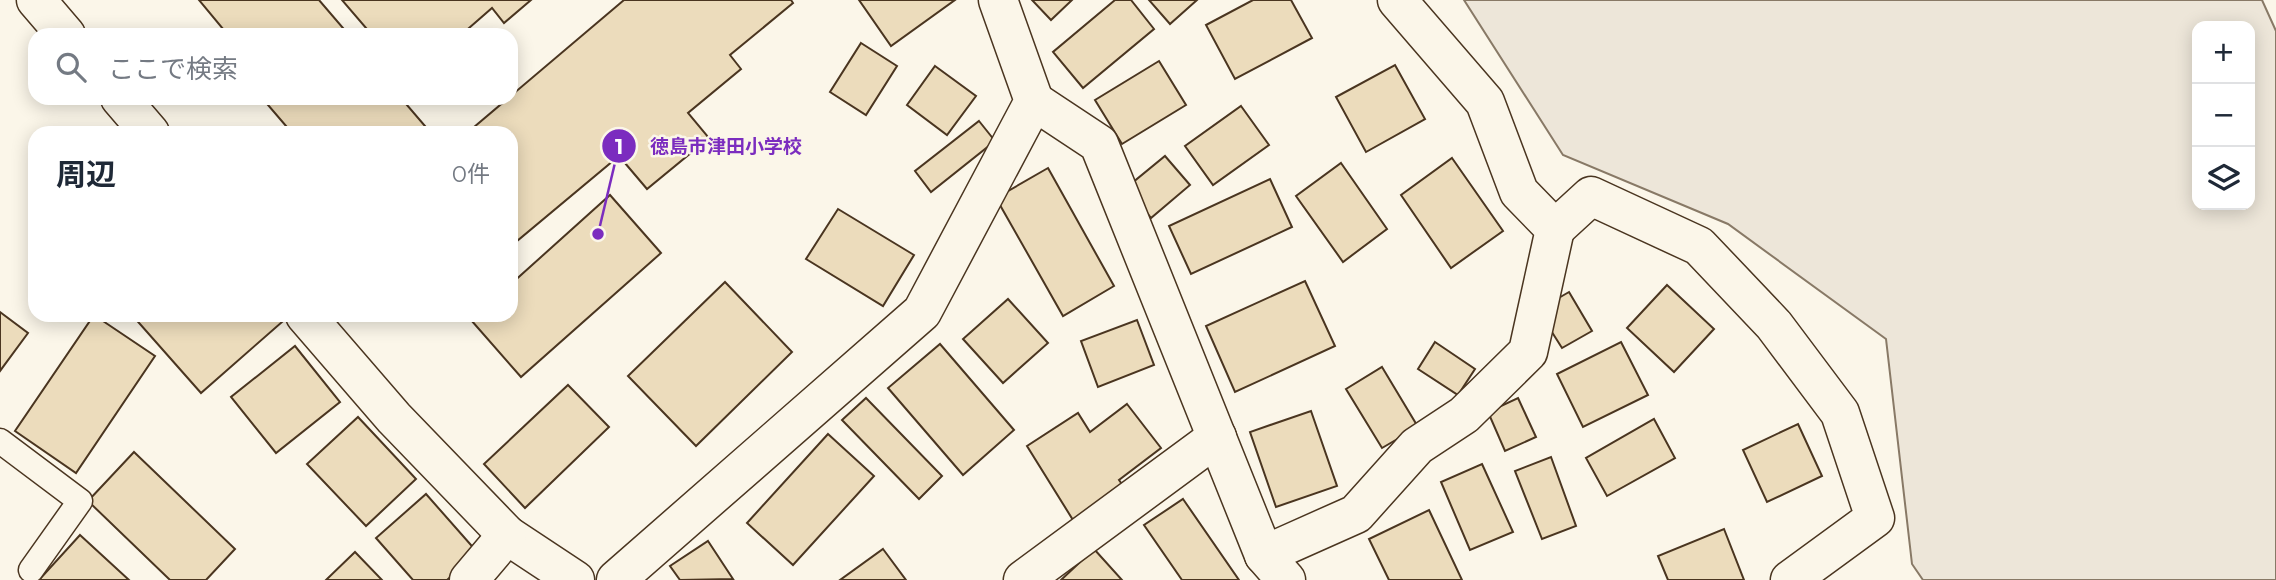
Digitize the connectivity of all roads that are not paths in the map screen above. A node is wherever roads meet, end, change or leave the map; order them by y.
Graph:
1 (36, 0) edge
2 (998, 0) edge
3 (1397, 0) edge
4 (60, 28) edge
5 (1034, 101) junction
6 (126, 105) edge
7 (144, 126) edge
8 (1555, 229) junction
9 (311, 322) edge
10 (1217, 437) junction
11 (0, 441) edge
12 (507, 535) junction
13 (1275, 567) edge
14 (31, 570) dead end
15 (469, 580) edge
16 (575, 580) edge
17 (616, 580) edge
18 (1023, 580) edge
19 (1790, 580) edge

1 - 4 street
2 - 5 street
3 - 8 street
5 - 10 street
5 - 17 street
6 - 7 street
8 - 13 street
8 - 19 street
9 - 12 street
10 - 13 street
10 - 18 street
11 - 14 lane
12 - 15 street
12 - 16 street

